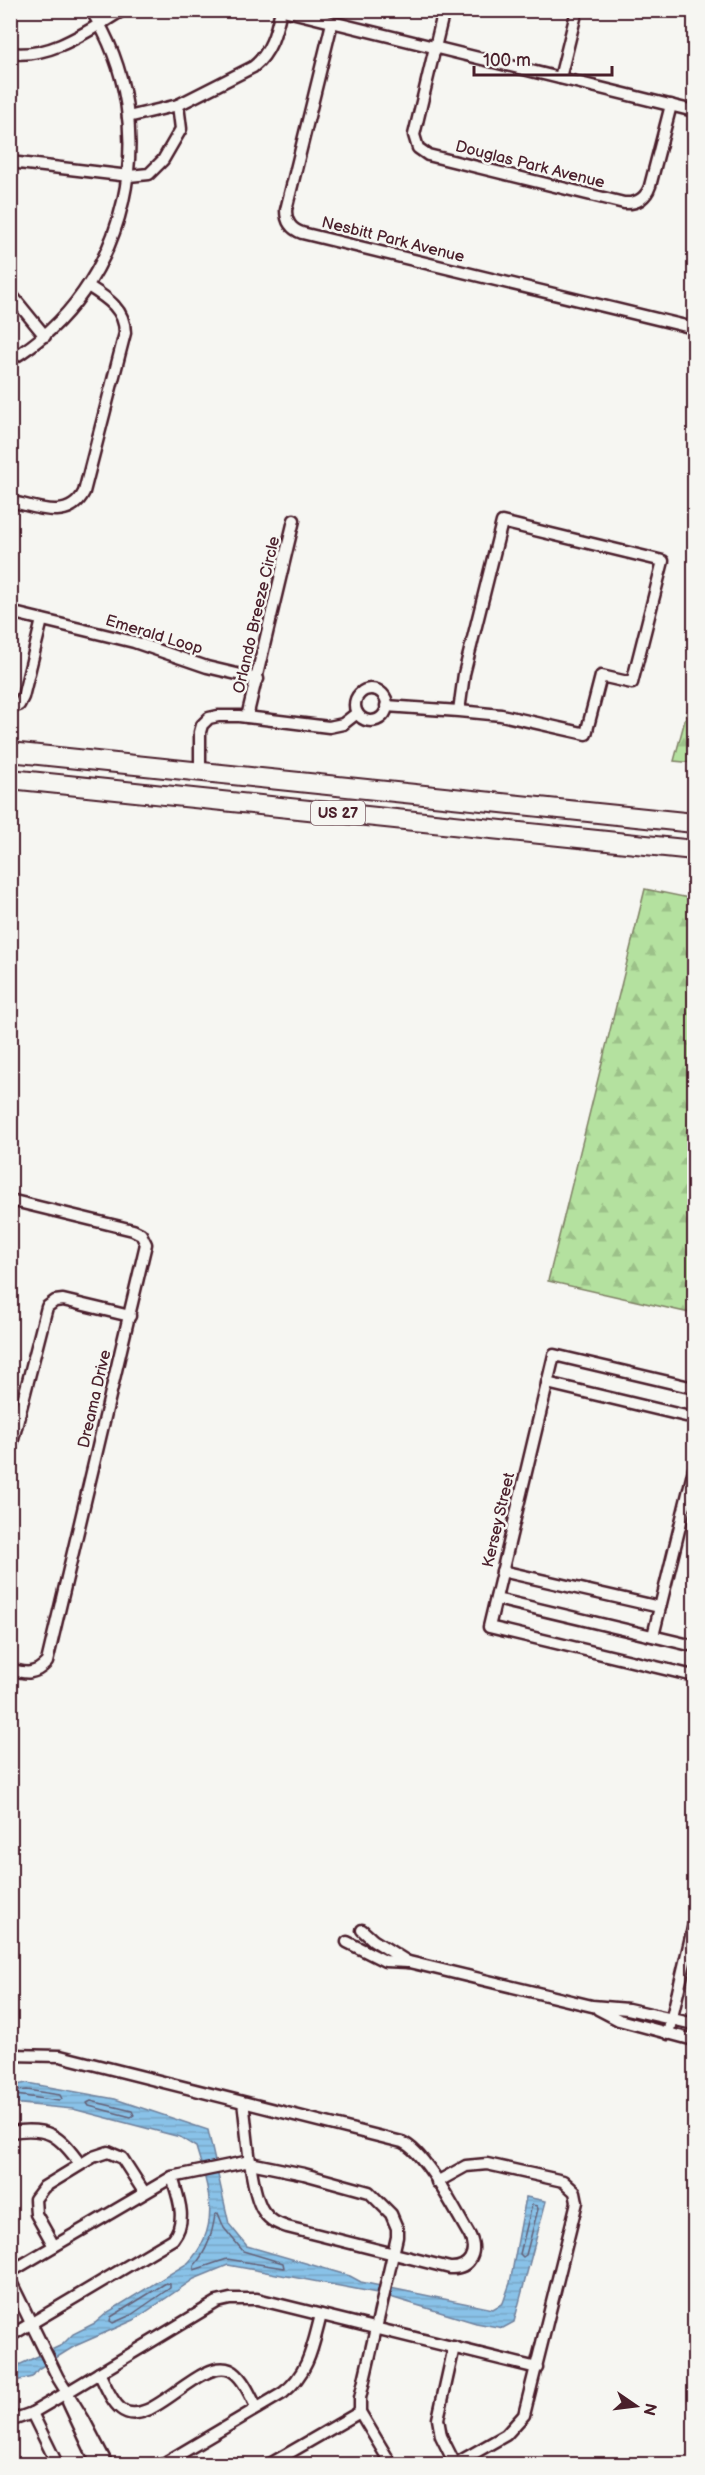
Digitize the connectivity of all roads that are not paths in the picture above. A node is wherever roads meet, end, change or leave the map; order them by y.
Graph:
1 (91, 10) edge
2 (123, 10) edge
3 (282, 10) edge
4 (444, 10) edge
5 (577, 10) edge
6 (332, 23) junction
7 (99, 24) junction
8 (435, 48) junction
9 (10, 53) edge
10 (560, 78) junction
11 (178, 105) junction
12 (670, 105) junction
13 (694, 111) edge
14 (128, 117) junction
15 (10, 162) edge
16 (129, 176) junction
17 (88, 286) junction
18 (10, 293) edge
19 (694, 328) edge
20 (45, 336) junction
21 (10, 360) edge
22 (10, 501) edge
23 (294, 520) dead end
24 (10, 612) edge
25 (42, 620) junction
26 (258, 679) junction
27 (386, 706) junction
28 (10, 707) edge
29 (459, 711) junction
30 (357, 713) junction
31 (248, 717) junction
32 (10, 752) edge
33 (200, 772) junction
34 (10, 779) edge
35 (694, 821) edge
36 (694, 851) edge
37 (10, 1200) edge
38 (130, 1316) junction
39 (548, 1383) junction
40 (694, 1388) edge
41 (694, 1419) edge
42 (10, 1451) edge
43 (694, 1469) edge
44 (502, 1571) junction
45 (496, 1599) junction
46 (660, 1607) junction
47 (653, 1636) junction
48 (694, 1646) edge
49 (10, 1669) edge
50 (694, 1676) edge
51 (694, 1924) edge
52 (362, 1930) dead end
53 (347, 1942) dead end
54 (409, 1962) junction
55 (592, 2006) junction
56 (671, 2018) junction
57 (694, 2024) edge
58 (668, 2034) junction
59 (694, 2040) edge
60 (10, 2055) edge
61 (243, 2102) junction
62 (10, 2132) edge
63 (250, 2161) junction
64 (80, 2164) junction
65 (172, 2176) junction
66 (437, 2182) junction
67 (144, 2192) junction
68 (54, 2246) junction
69 (393, 2253) junction
70 (10, 2272) edge
71 (10, 2280) edge
72 (321, 2314) junction
73 (31, 2323) junction
74 (375, 2328) junction
75 (10, 2336) edge
76 (454, 2347) junction
77 (537, 2368) junction
78 (99, 2373) junction
79 (66, 2393) junction
80 (257, 2408) junction
81 (360, 2412) junction
82 (32, 2413) junction
83 (10, 2421) edge
84 (386, 2463) edge
85 (57, 2464) edge
86 (97, 2464) edge
87 (107, 2464) edge
88 (163, 2464) edge
89 (270, 2464) edge
90 (455, 2464) edge

1 - 7 street
2 - 7 street
3 - 6 street
3 - 11 street
4 - 8 street
5 - 10 street
6 - 8 street
6 - 19 street, Nesbitt Park Avenue
7 - 9 street
7 - 14 street
8 - 10 street
8 - 12 street, Douglas Park Avenue
10 - 12 street
11 - 14 street
11 - 16 street
12 - 13 street
14 - 16 street
15 - 16 street
16 - 17 street
17 - 20 street
17 - 22 street
18 - 20 street
20 - 21 street
23 - 26 street, Orlando Breeze Circle
24 - 25 street, Emerald Loop
25 - 26 street, Emerald Loop
25 - 28 street
26 - 31 street, Orlando Breeze Circle
27 - 29 street
27 - 30 street
27 - 30 street
29 - 29 street
30 - 31 street
31 - 33 street
32 - 33 highway, US 27
33 - 35 highway, US 27
34 - 36 highway, US 27
37 - 38 street, Dreama Drive
38 - 42 street
38 - 49 street, Dreama Drive
39 - 40 street, Kersey Street
39 - 41 street
39 - 44 street, Kersey Street
43 - 46 street
44 - 45 street, Kersey Street
44 - 46 street
45 - 47 street
45 - 50 street, Kersey Street
46 - 47 street
47 - 48 street
51 - 56 street
52 - 54 street
53 - 54 street
54 - 55 street
55 - 56 street
55 - 58 street
56 - 57 street
56 - 58 street
58 - 59 street
60 - 61 street
61 - 63 street
61 - 66 street
62 - 64 street
63 - 65 street
63 - 69 street
63 - 69 street
64 - 67 street
64 - 68 street
65 - 67 street
65 - 73 street
66 - 69 street
66 - 77 street
67 - 68 street
68 - 70 street
69 - 74 street
71 - 73 street
72 - 74 street
72 - 78 street
72 - 80 street
73 - 75 street
73 - 79 street
74 - 76 street
74 - 81 street
76 - 77 street
76 - 90 street
77 - 90 street
78 - 79 street
78 - 80 street
79 - 82 street
79 - 86 street
79 - 87 street
80 - 88 street
81 - 84 street
81 - 89 street
82 - 83 street
82 - 85 street

